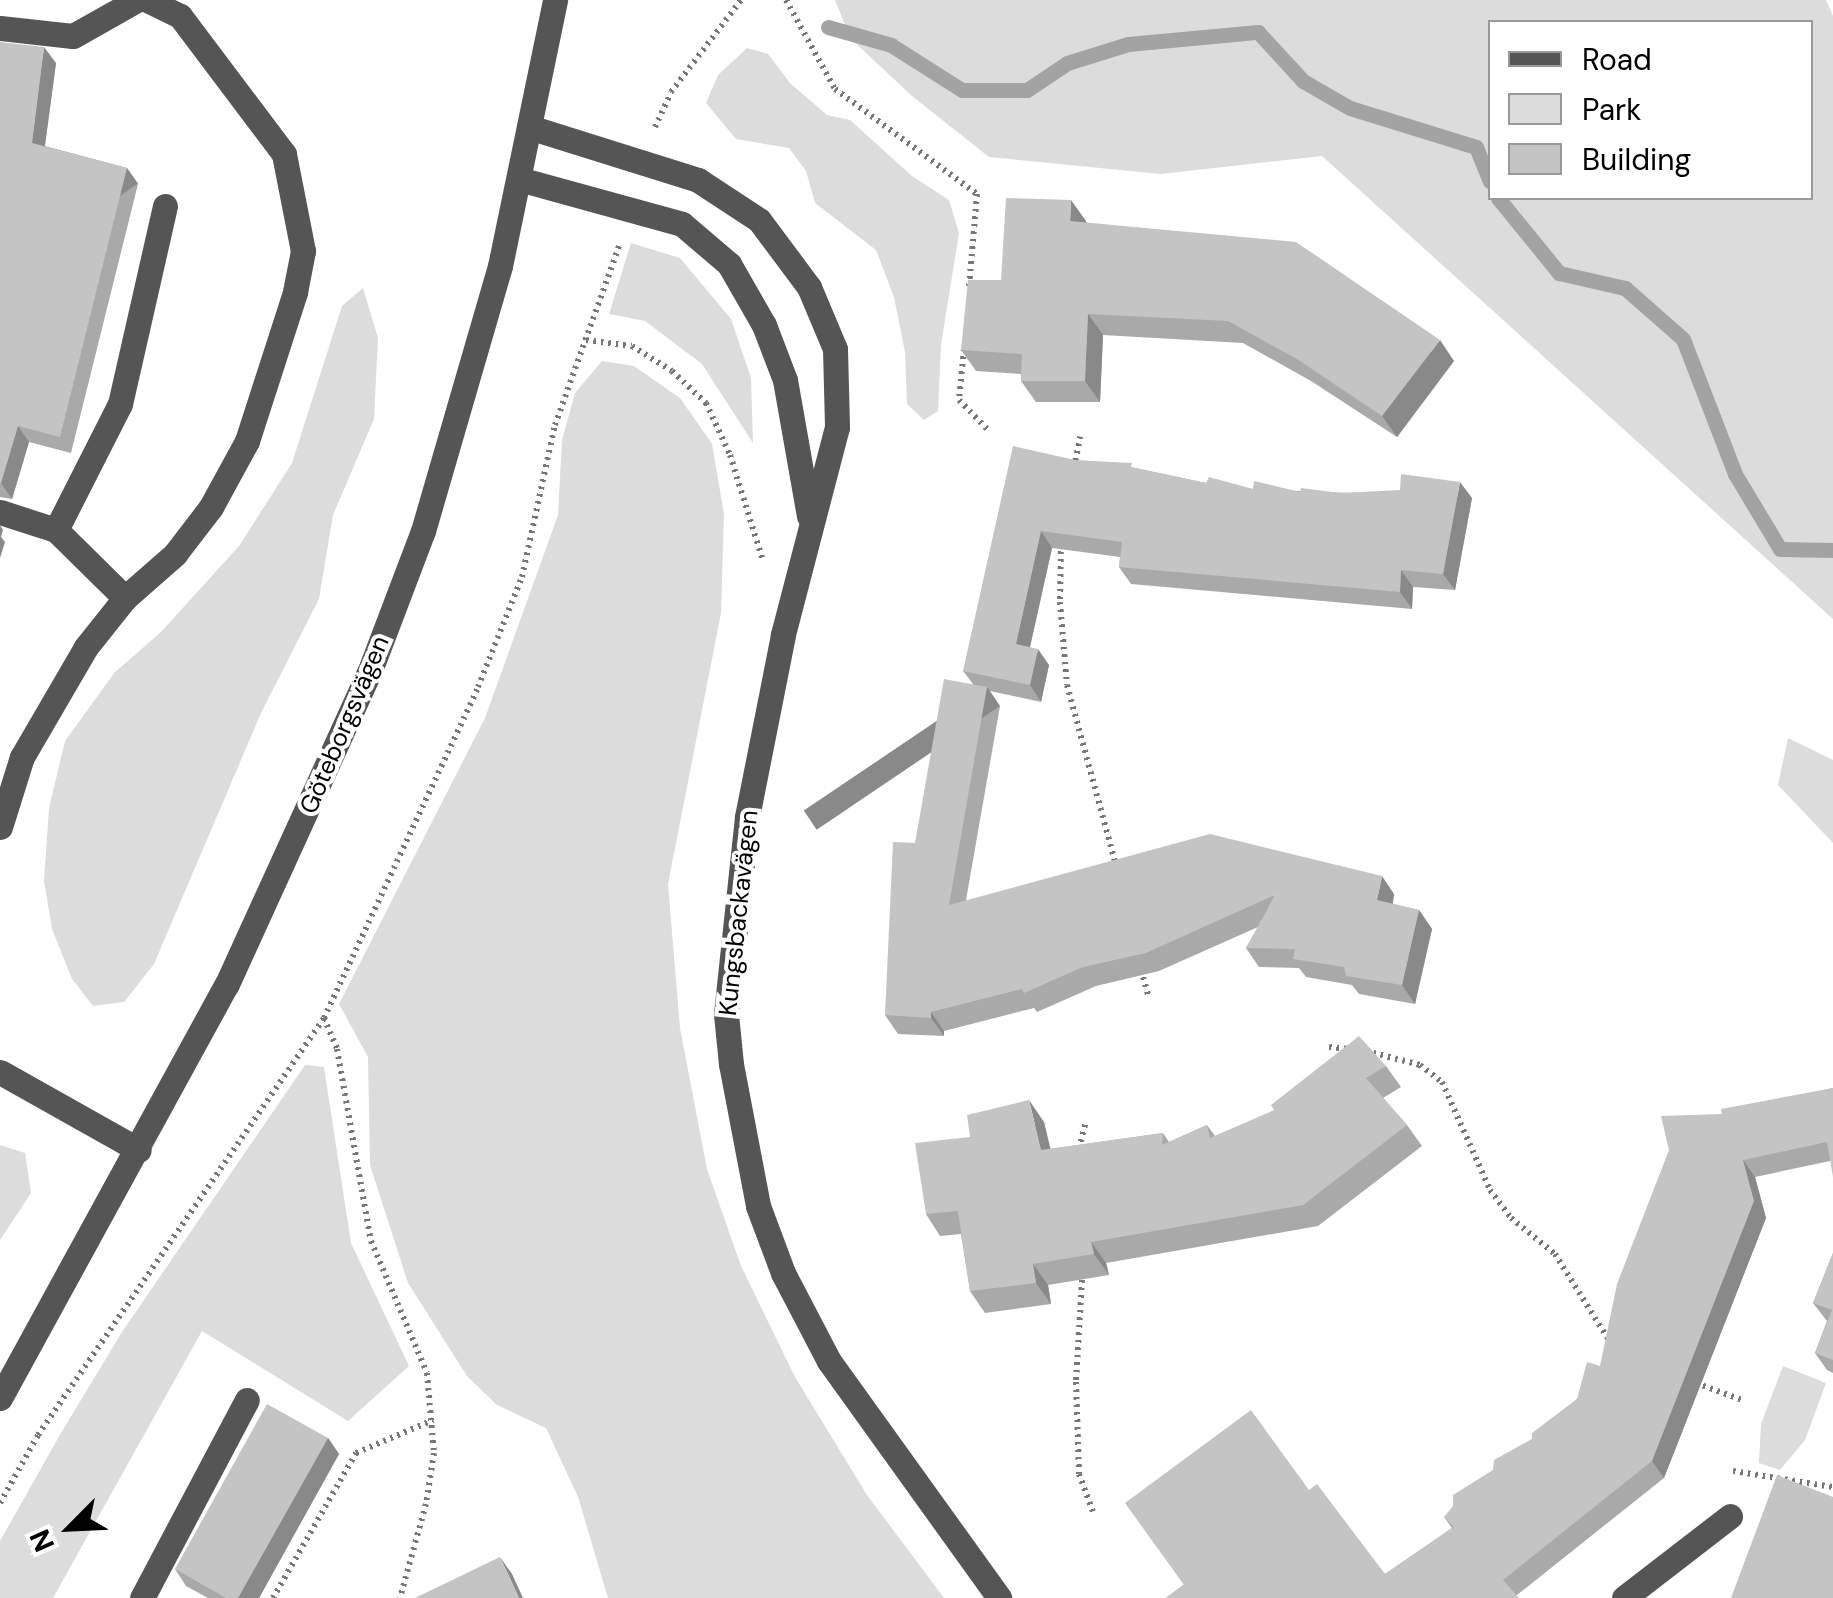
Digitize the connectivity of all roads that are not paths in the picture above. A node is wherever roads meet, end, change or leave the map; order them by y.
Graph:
1 (137, 0) edge
2 (147, 0) edge
3 (555, 0) edge
4 (0, 28) edge
5 (529, 127) junction
6 (519, 179) junction
7 (164, 206) dead end
8 (0, 512) edge
9 (810, 521) junction
10 (56, 530) junction
11 (125, 598) junction
12 (0, 827) edge
13 (0, 1072) edge
14 (139, 1150) junction
15 (0, 1398) edge
16 (247, 1400) dead end
17 (1730, 1516) dead end
18 (142, 1598) edge
19 (999, 1598) edge
20 (1624, 1598) edge

1 - 4 street
2 - 11 street
3 - 5 street, Göteborgsvägen
5 - 6 street, Göteborgsvägen
5 - 9 street, Kungsbackavägen
6 - 9 street, Kungsbackavägen
6 - 14 street, Göteborgsvägen
7 - 10 street
8 - 10 street
9 - 19 street, Kungsbackavägen
10 - 11 street
11 - 12 street
13 - 14 street
14 - 15 street, Göteborgsvägen
16 - 18 street
17 - 20 street

